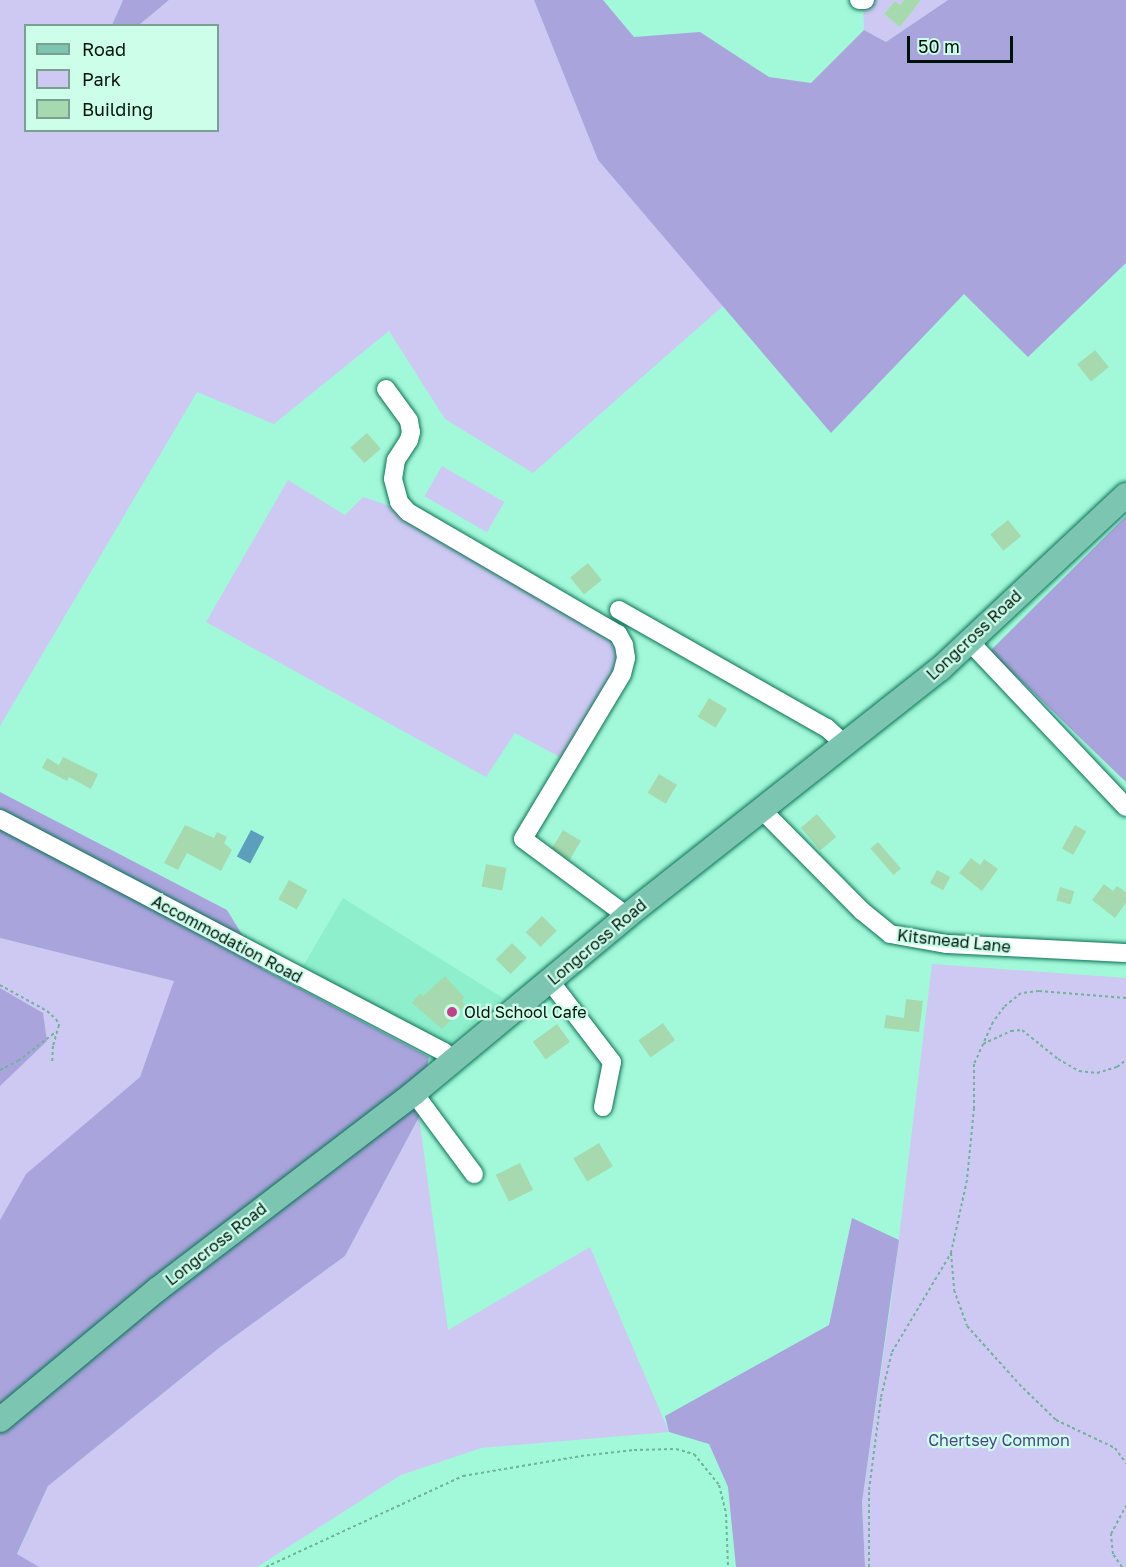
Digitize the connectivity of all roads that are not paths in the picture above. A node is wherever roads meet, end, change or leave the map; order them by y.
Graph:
1 (860, 0) edge
2 (865, 0) edge
3 (386, 389) dead end
4 (1126, 495) edge
5 (619, 610) dead end
6 (970, 642) junction
7 (843, 743) junction
8 (1126, 807) edge
9 (761, 809) junction
10 (0, 819) edge
11 (627, 916) junction
12 (1126, 953) edge
13 (550, 981) junction
14 (453, 1060) junction
15 (414, 1093) junction
16 (603, 1107) dead end
17 (474, 1174) dead end
18 (0, 1420) edge

1 - 2 street
3 - 11 street
4 - 6 main road, Longcross Road
5 - 7 street
6 - 7 main road, Longcross Road
6 - 8 street
7 - 9 main road, Longcross Road
9 - 11 main road, Longcross Road
9 - 12 street, Kitsmead Lane
10 - 14 street, Accommodation Road
11 - 13 main road, Longcross Road
13 - 14 main road, Longcross Road
13 - 16 street
14 - 15 main road, Longcross Road
15 - 17 street
15 - 18 main road, Longcross Road

